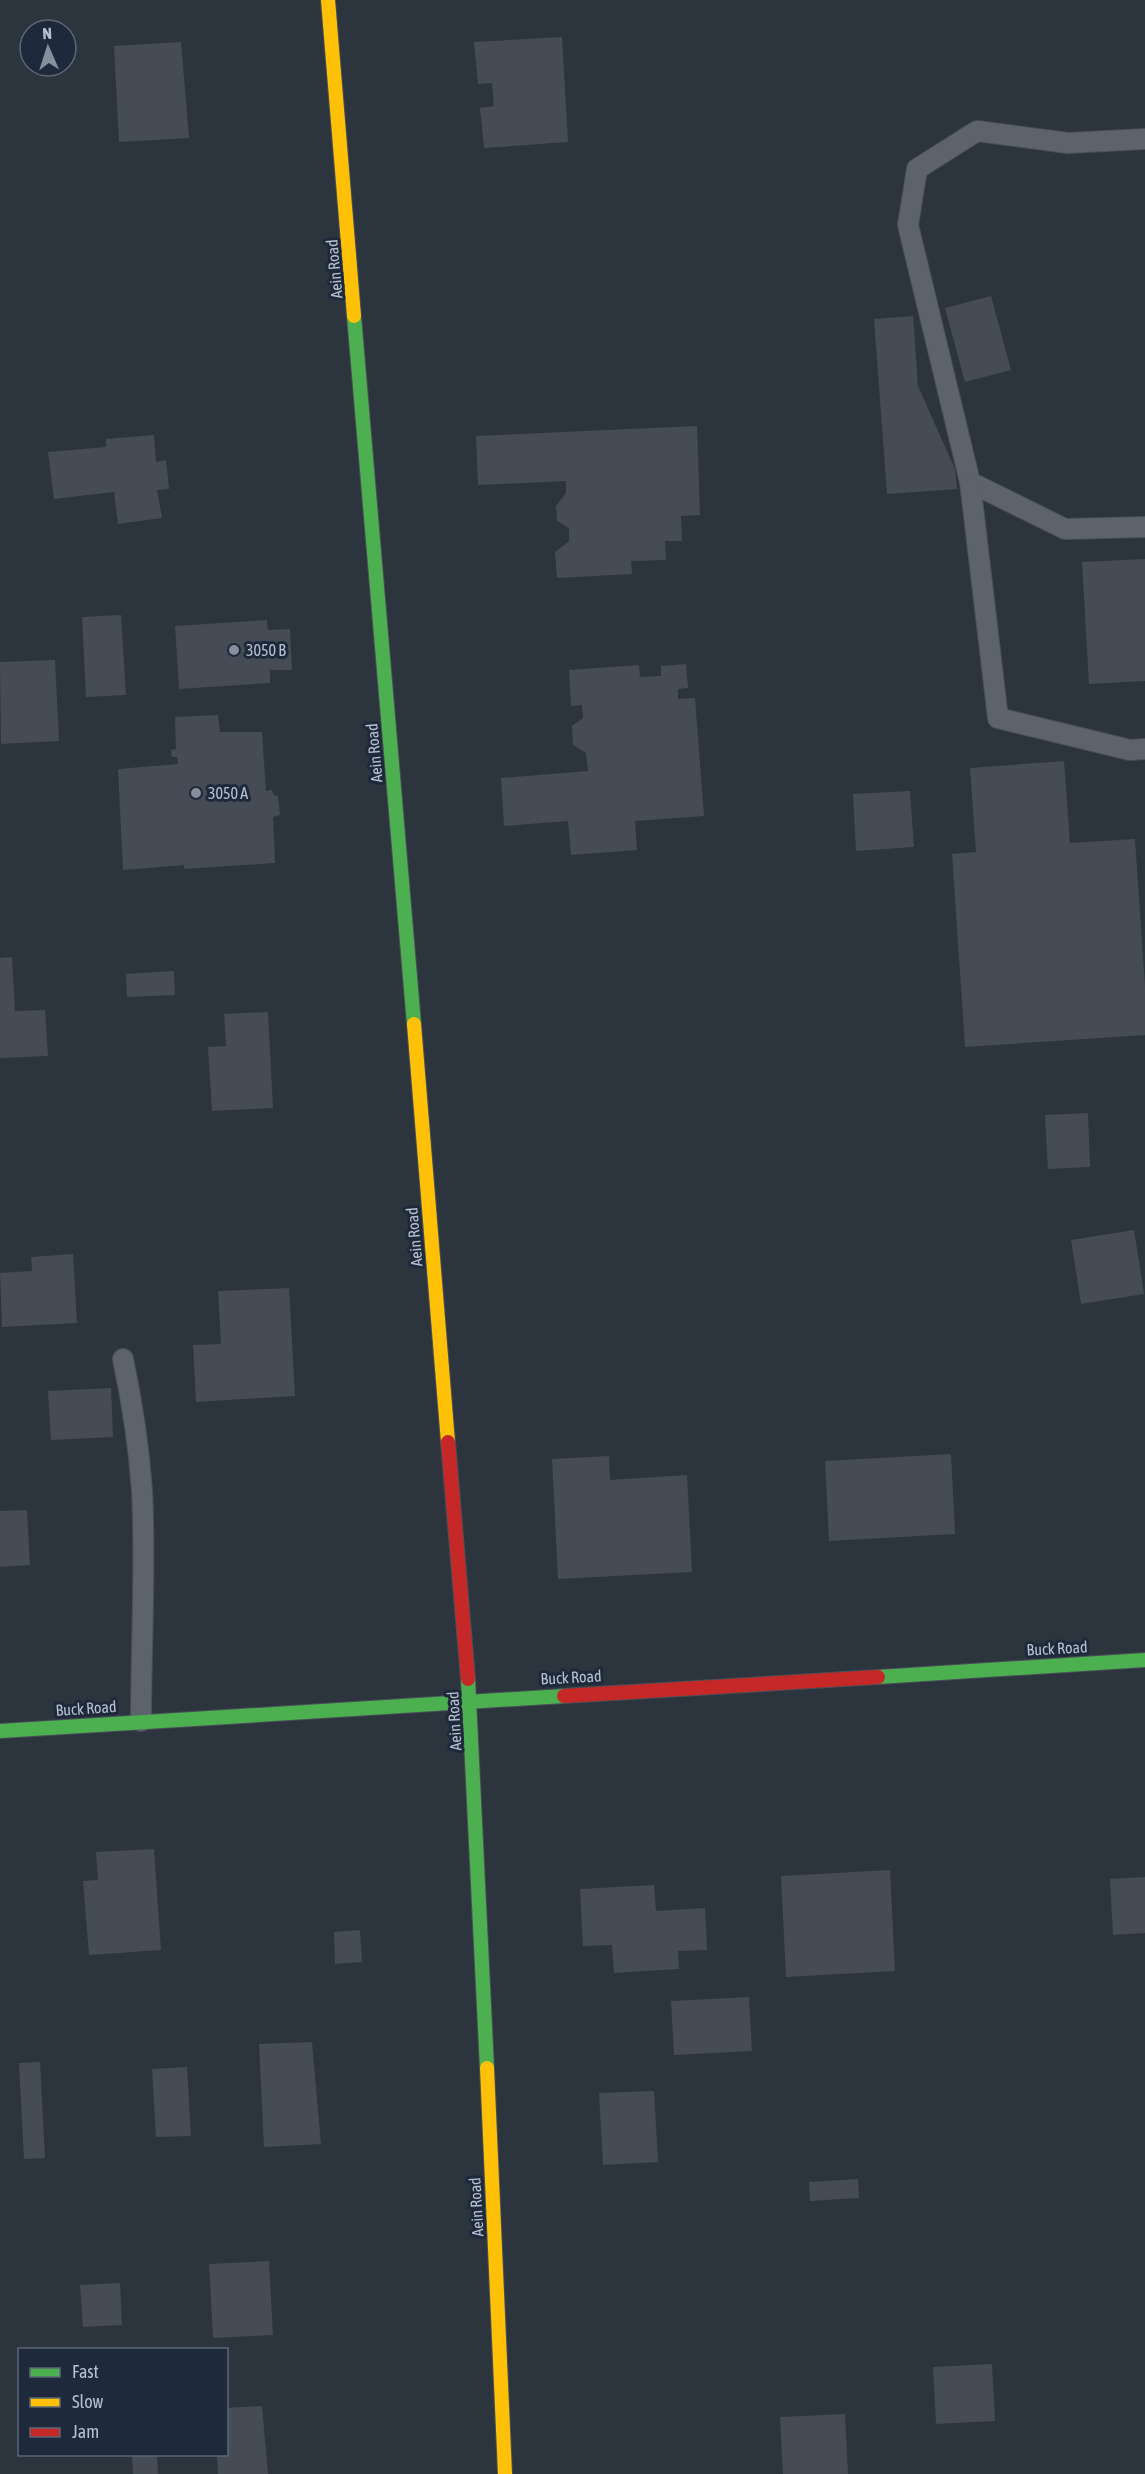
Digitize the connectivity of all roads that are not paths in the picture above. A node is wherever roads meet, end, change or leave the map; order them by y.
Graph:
1 (328, 0) edge
2 (1145, 139) edge
3 (970, 482) junction
4 (1145, 527) edge
5 (1145, 749) edge
6 (123, 1359) dead end
7 (1145, 1660) edge
8 (470, 1700) junction
9 (141, 1721) junction
10 (0, 1731) edge
11 (505, 2474) edge

1 - 8 street, Aein Road
2 - 3 lane
3 - 4 lane
3 - 5 lane
6 - 9 lane
7 - 8 street, Buck Road
8 - 9 street, Buck Road
8 - 11 street, Aein Road
9 - 10 street, Buck Road

